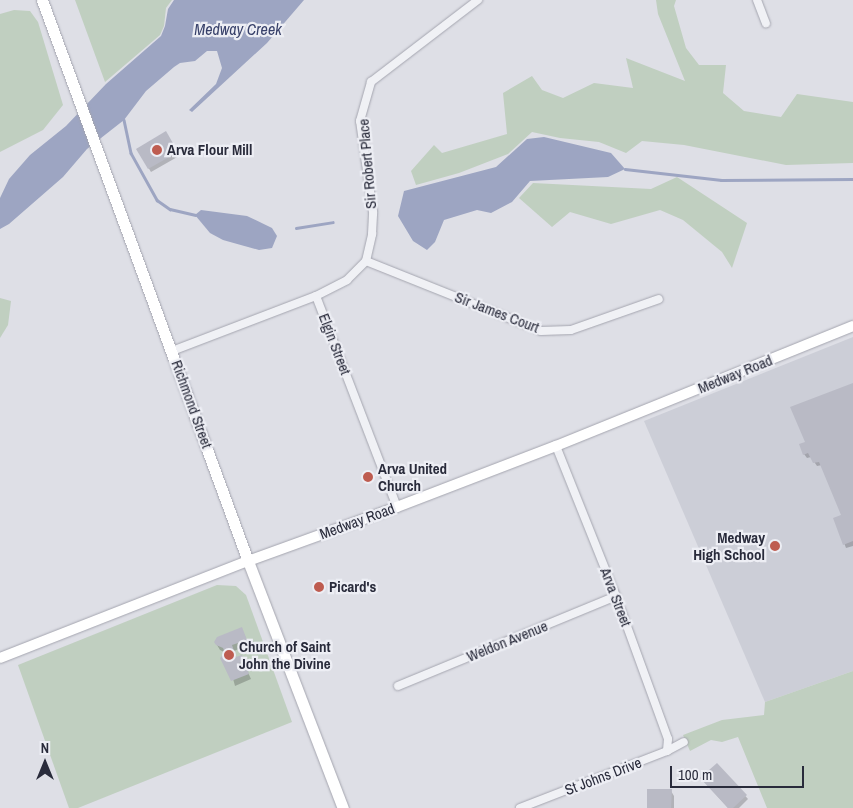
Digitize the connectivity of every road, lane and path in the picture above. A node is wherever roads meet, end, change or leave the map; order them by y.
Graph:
1 (42, 0) edge
2 (478, 0) edge
3 (757, 0) edge
4 (766, 23) dead end
5 (366, 261) junction
6 (316, 296) junction
7 (659, 299) dead end
8 (853, 326) edge
9 (172, 351) junction
10 (556, 446) junction
11 (397, 507) junction
12 (248, 561) junction
13 (616, 596) junction
14 (0, 658) edge
15 (398, 686) dead end
16 (684, 742) dead end
17 (667, 751) junction
18 (343, 808) edge
19 (520, 808) edge

1 - 9 main road, Richmond Street
2 - 5 street, Sir Robert Place
3 - 4 street
5 - 6 street
5 - 7 street, Sir James Court
6 - 9 street, Elgin Street
6 - 11 street, Elgin Street
8 - 10 main road, Medway Road
9 - 12 main road, Richmond Street
10 - 11 main road, Medway Road
10 - 13 street, Arva Street
11 - 12 main road, Medway Road
12 - 14 main road, Medway Road
12 - 18 main road, Richmond Street
13 - 15 street, Weldon Avenue
13 - 17 street, Arva Street
16 - 17 street, St Johns Drive
17 - 19 street, St Johns Drive

